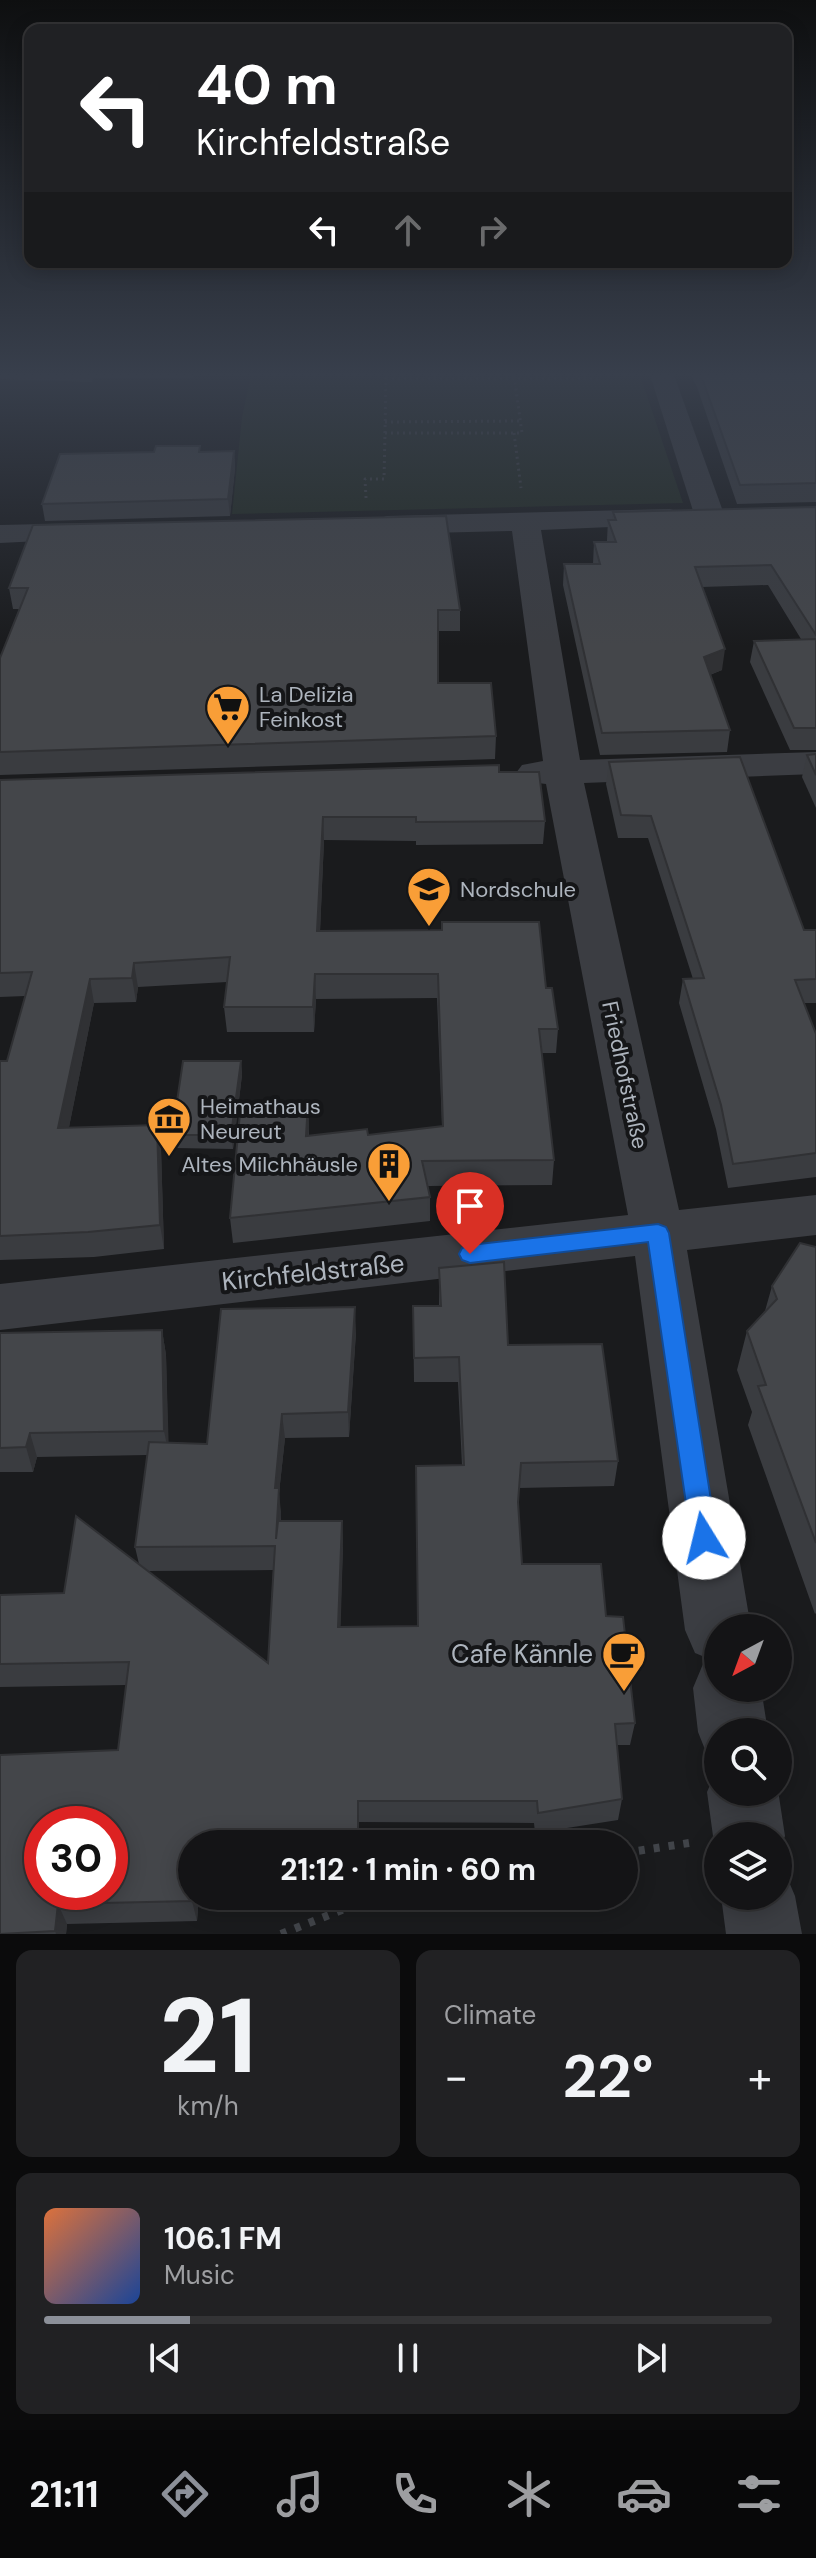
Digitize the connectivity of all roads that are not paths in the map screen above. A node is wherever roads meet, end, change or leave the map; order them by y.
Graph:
1 (693, 465) edge
2 (740, 516) edge
3 (710, 517) junction
4 (525, 521) junction
5 (360, 525) edge
6 (112, 531) edge
7 (0, 534) edge
8 (816, 763) edge
9 (563, 772) junction
10 (494, 774) edge
11 (816, 1215) edge
12 (658, 1233) junction
13 (0, 1307) edge
14 (716, 1614) edge
15 (760, 1910) edge
16 (764, 1934) edge

1 - 3 street
2 - 3 street
3 - 4 street
4 - 5 street
4 - 9 street, Friedhofstraße
6 - 7 street
8 - 9 street
9 - 10 street
9 - 12 street, Friedhofstraße
11 - 12 street, Kirchfeldstraße
12 - 13 street, Kirchfeldstraße
12 - 14 street, Friedhofstraße
15 - 16 street

